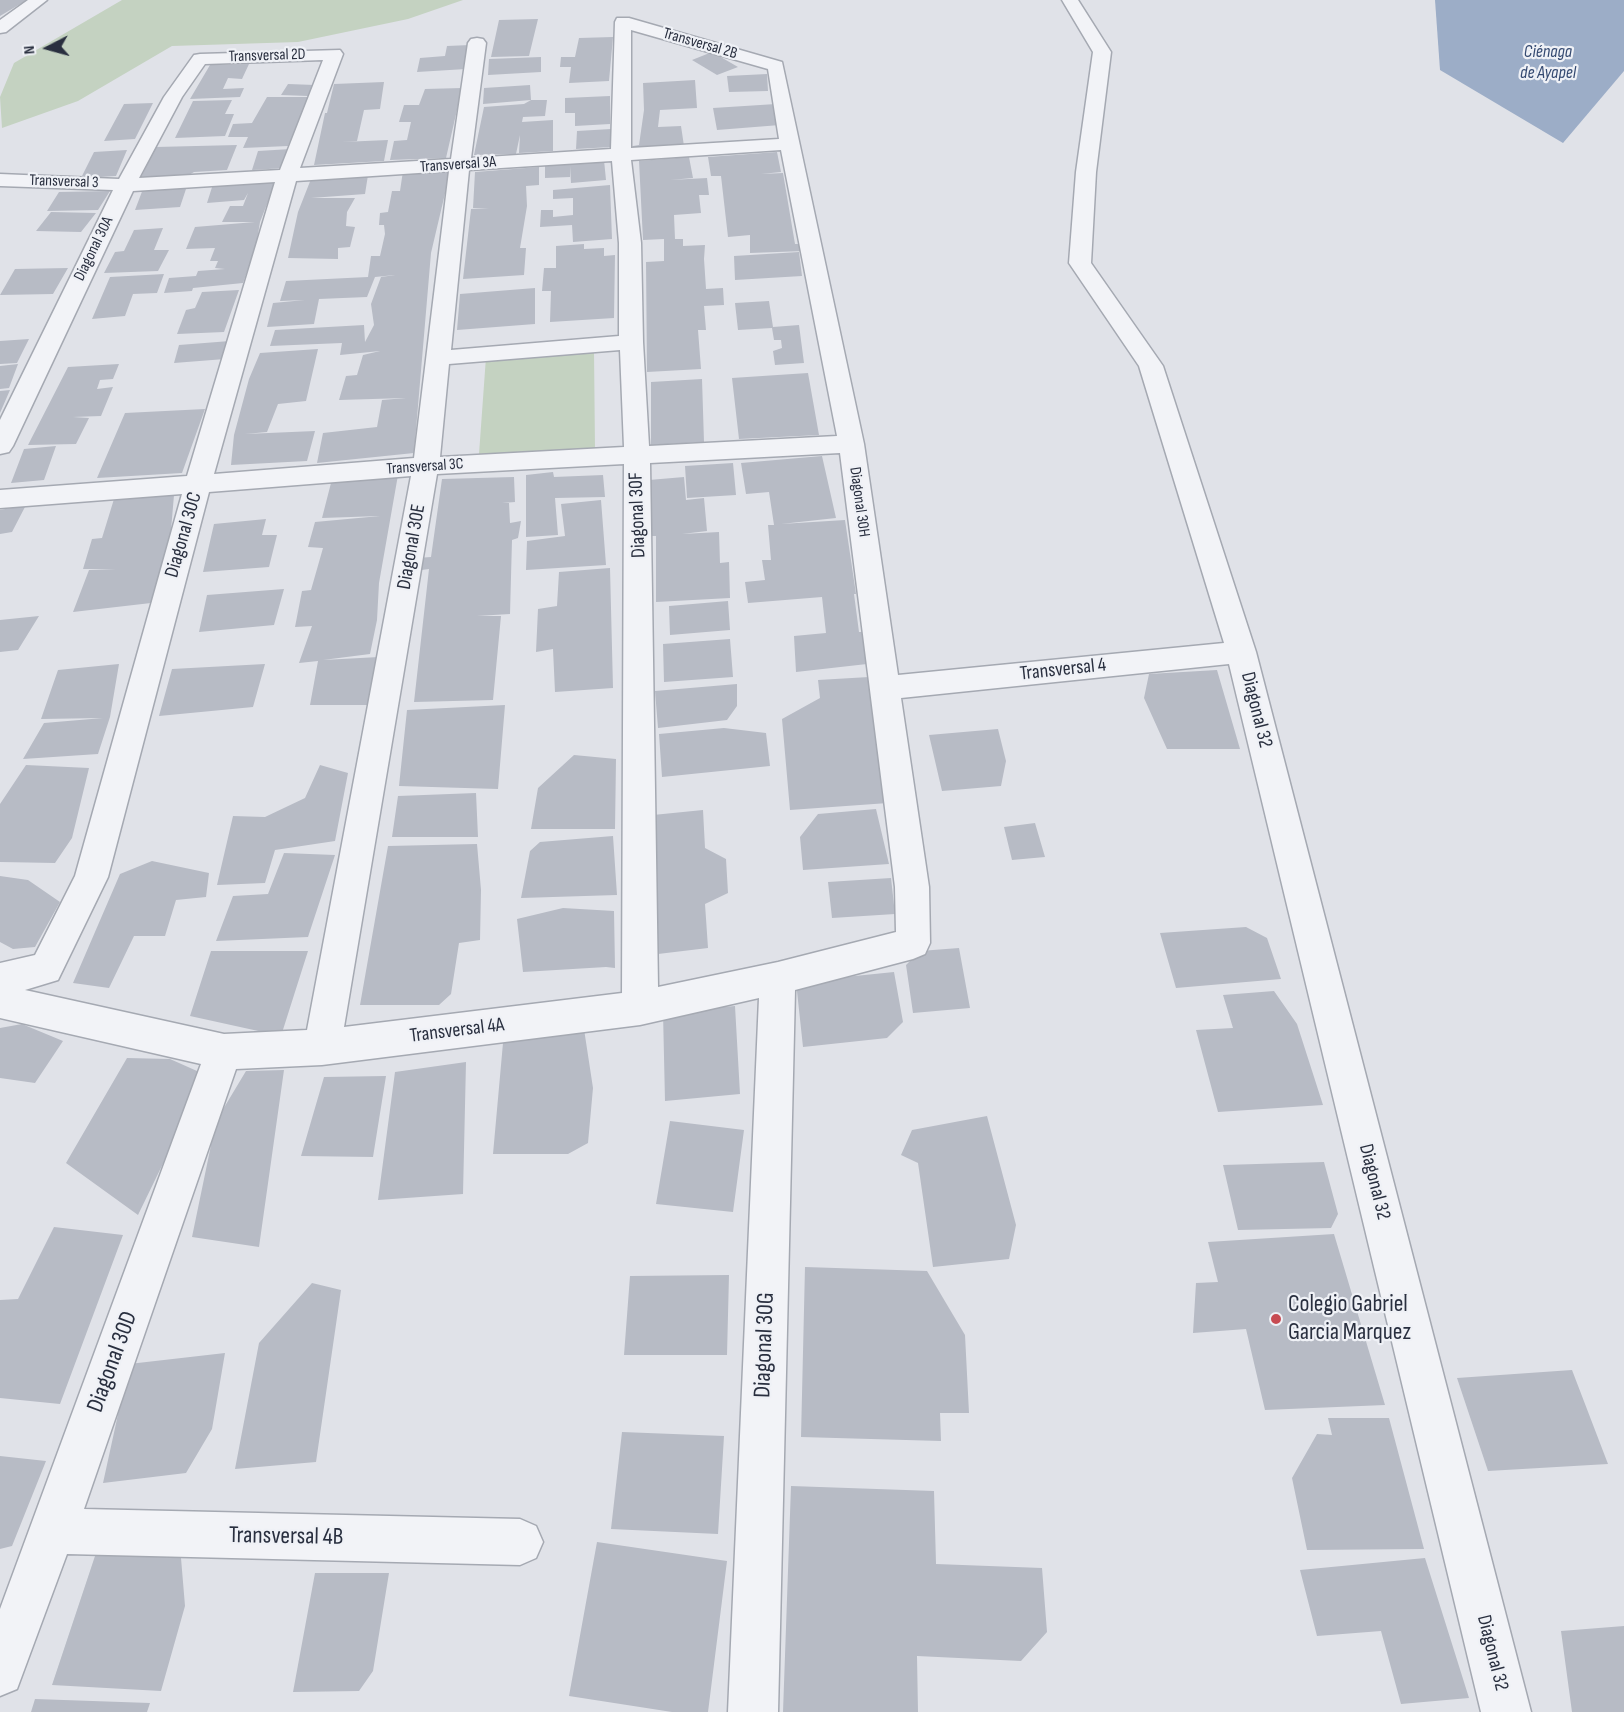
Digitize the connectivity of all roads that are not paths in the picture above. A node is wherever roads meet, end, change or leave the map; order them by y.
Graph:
1 (39, 0) edge
2 (1070, 0) edge
3 (623, 22) joint
4 (1, 26) edge
5 (477, 43) dead end
6 (334, 54) joint
7 (200, 59) joint
8 (777, 66) joint
9 (789, 144) junction
10 (621, 155) junction
11 (460, 165) junction
12 (287, 176) junction
13 (0, 180) edge
14 (127, 185) junction
15 (631, 342) junction
16 (439, 358) junction
17 (851, 444) junction
18 (0, 446) edge
19 (636, 455) junction
20 (426, 466) junction
21 (198, 483) junction
22 (0, 499) edge
23 (1241, 652) junction
24 (885, 688) junction
25 (913, 943) joint
26 (778, 978) junction
27 (0, 979) edge
28 (0, 1001) edge
29 (640, 1008) junction
30 (322, 1047) junction
31 (224, 1052) junction
32 (53, 1531) junction
33 (520, 1542) dead end
34 (0, 1672) edge
35 (753, 1712) edge
36 (1506, 1712) edge

1 - 4 street
2 - 23 street, Diagonal 32
3 - 8 street, Transversal 2B
3 - 10 street, Diagonal 30F
5 - 11 street, Diagonal 30E
6 - 7 street, Transversal 2D
6 - 12 street, Diagonal 30C
7 - 14 street, Diagonal 30A
8 - 9 street, Diagonal 30H
9 - 10 street, Transversal 3A
9 - 17 street, Diagonal 30H
10 - 11 street, Transversal 3A
10 - 15 street, Diagonal 30F
11 - 12 street, Transversal 3A
11 - 16 street, Diagonal 30E
12 - 14 street, Transversal 3A
12 - 21 street, Diagonal 30C
13 - 14 street, Transversal 3
14 - 18 street, Diagonal 30A
15 - 16 street
15 - 19 street, Diagonal 30F
16 - 20 street, Diagonal 30E
17 - 19 street, Transversal 3C
17 - 24 street, Diagonal 30H
19 - 20 street, Transversal 3C
19 - 29 street, Diagonal 30F
20 - 21 street, Transversal 3C
20 - 30 street, Diagonal 30E
21 - 22 street, Transversal 3C
21 - 27 street, Diagonal 30C
23 - 24 street, Transversal 4
23 - 36 street, Diagonal 32
24 - 25 street, Diagonal 30H
25 - 26 street, Transversal 4A
26 - 29 street, Transversal 4A
26 - 35 street, Diagonal 30G
28 - 31 street, Transversal 4A
29 - 30 street, Transversal 4A
30 - 31 street, Transversal 4A
31 - 32 street, Diagonal 30D
32 - 33 street, Transversal 4B
32 - 34 street, Diagonal 30D

